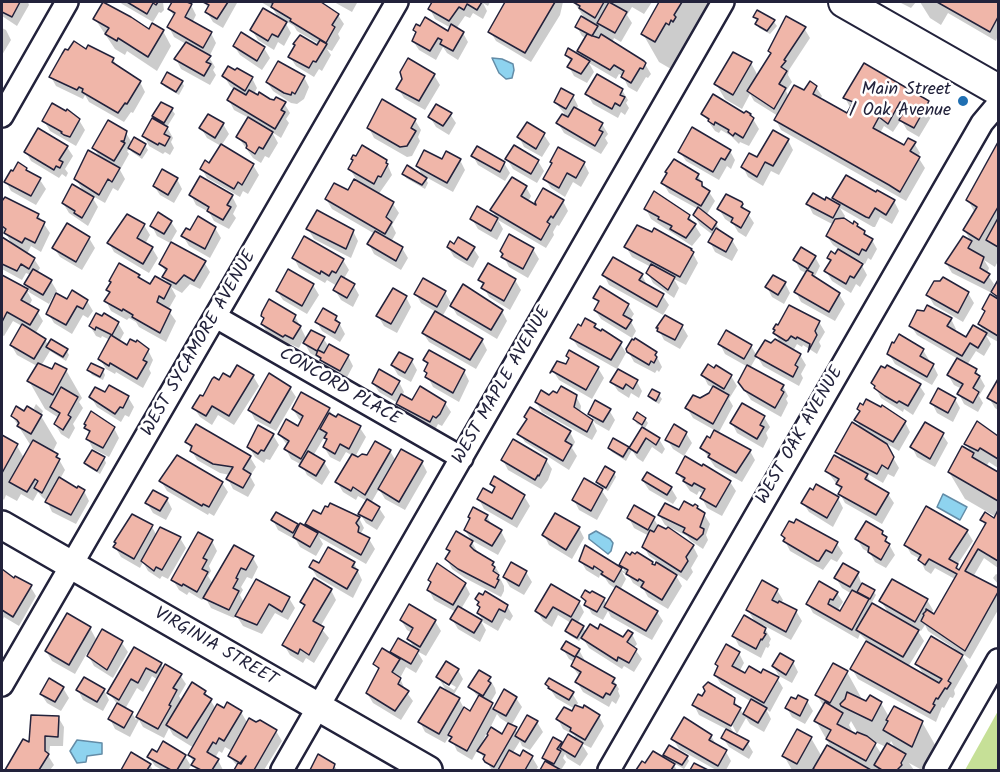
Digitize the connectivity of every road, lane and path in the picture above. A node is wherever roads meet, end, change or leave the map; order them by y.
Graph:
1 (67, 2) edge
2 (397, 2) edge
3 (723, 2) edge
4 (844, 2) edge
5 (999, 90) edge
6 (999, 104) edge
7 (2, 116) edge
8 (216, 317) junction
9 (462, 458) junction
10 (2, 525) edge
11 (71, 564) junction
12 (999, 660) edge
13 (2, 685) edge
14 (318, 707) junction
15 (282, 771) edge
16 (428, 771) edge
17 (609, 771) edge
18 (935, 771) edge

1 - 7 street
2 - 8 street, WEST SYCAMORE AVENUE
3 - 9 street, WEST MAPLE AVENUE
4 - 5 main road
6 - 17 street, WEST OAK AVENUE
8 - 9 street, CONCORD PLACE
8 - 11 street, WEST SYCAMORE AVENUE
9 - 14 street, WEST MAPLE AVENUE
10 - 11 street, VIRGINIA STREET
11 - 13 street, WEST SYCAMORE AVENUE
11 - 14 street, VIRGINIA STREET
12 - 18 street
14 - 15 street, WEST MAPLE AVENUE
14 - 16 street, VIRGINIA STREET

